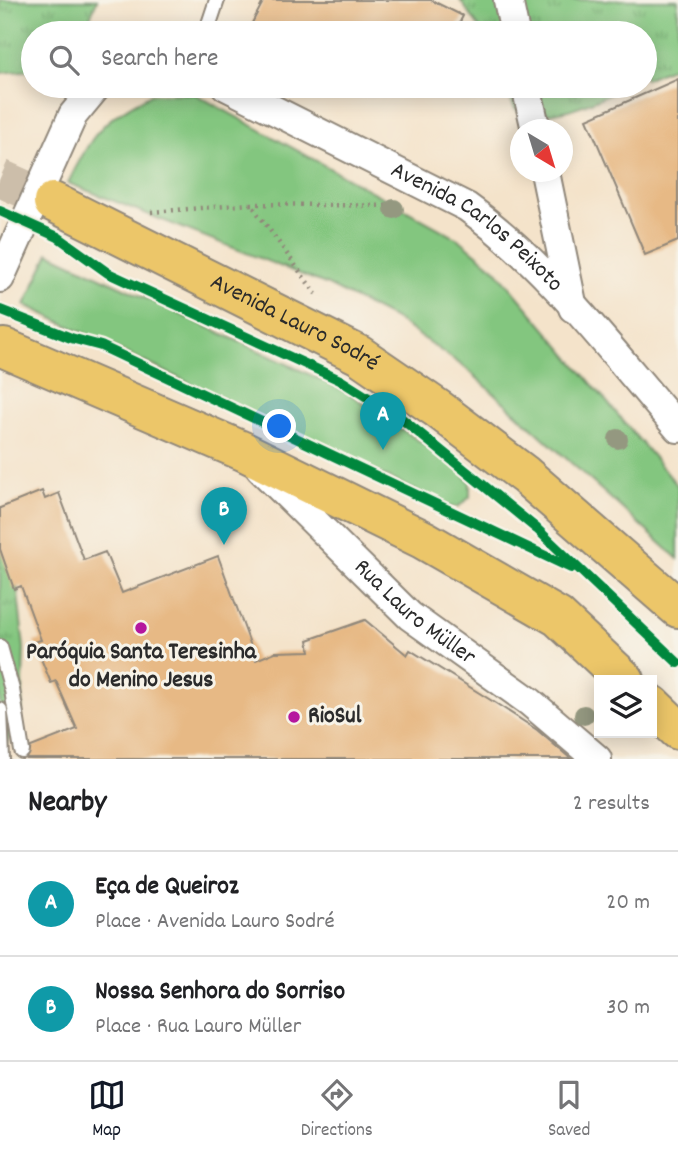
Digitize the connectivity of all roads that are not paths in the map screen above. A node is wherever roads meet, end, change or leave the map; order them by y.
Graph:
1 (217, 0) edge
2 (508, 0) edge
3 (210, 21) edge
4 (512, 21) edge
5 (87, 98) edge
6 (250, 98) edge
7 (529, 98) edge
8 (534, 119) edge
9 (547, 182) edge
10 (53, 202) tunnel mouth
11 (0, 278) edge
12 (573, 308) junction
13 (4, 348) dead end
14 (678, 428) edge
15 (243, 451) junction
16 (678, 608) edge
17 (0, 647) edge
18 (620, 675) edge
19 (0, 710) edge
20 (657, 710) edge
21 (678, 730) edge
22 (22, 751) dead end
23 (2, 759) edge
24 (597, 759) edge

1 - 3 lane
2 - 4 street
5 - 11 street
6 - 12 street, Avenida Carlos Peixoto
7 - 8 street
9 - 12 street
10 - 16 highway, Avenida Lauro Sodré
12 - 14 street, Avenida Carlos Peixoto
13 - 15 highway
15 - 18 highway
15 - 24 street, Rua Lauro Müller
17 - 22 lane
19 - 23 lane
20 - 21 highway

